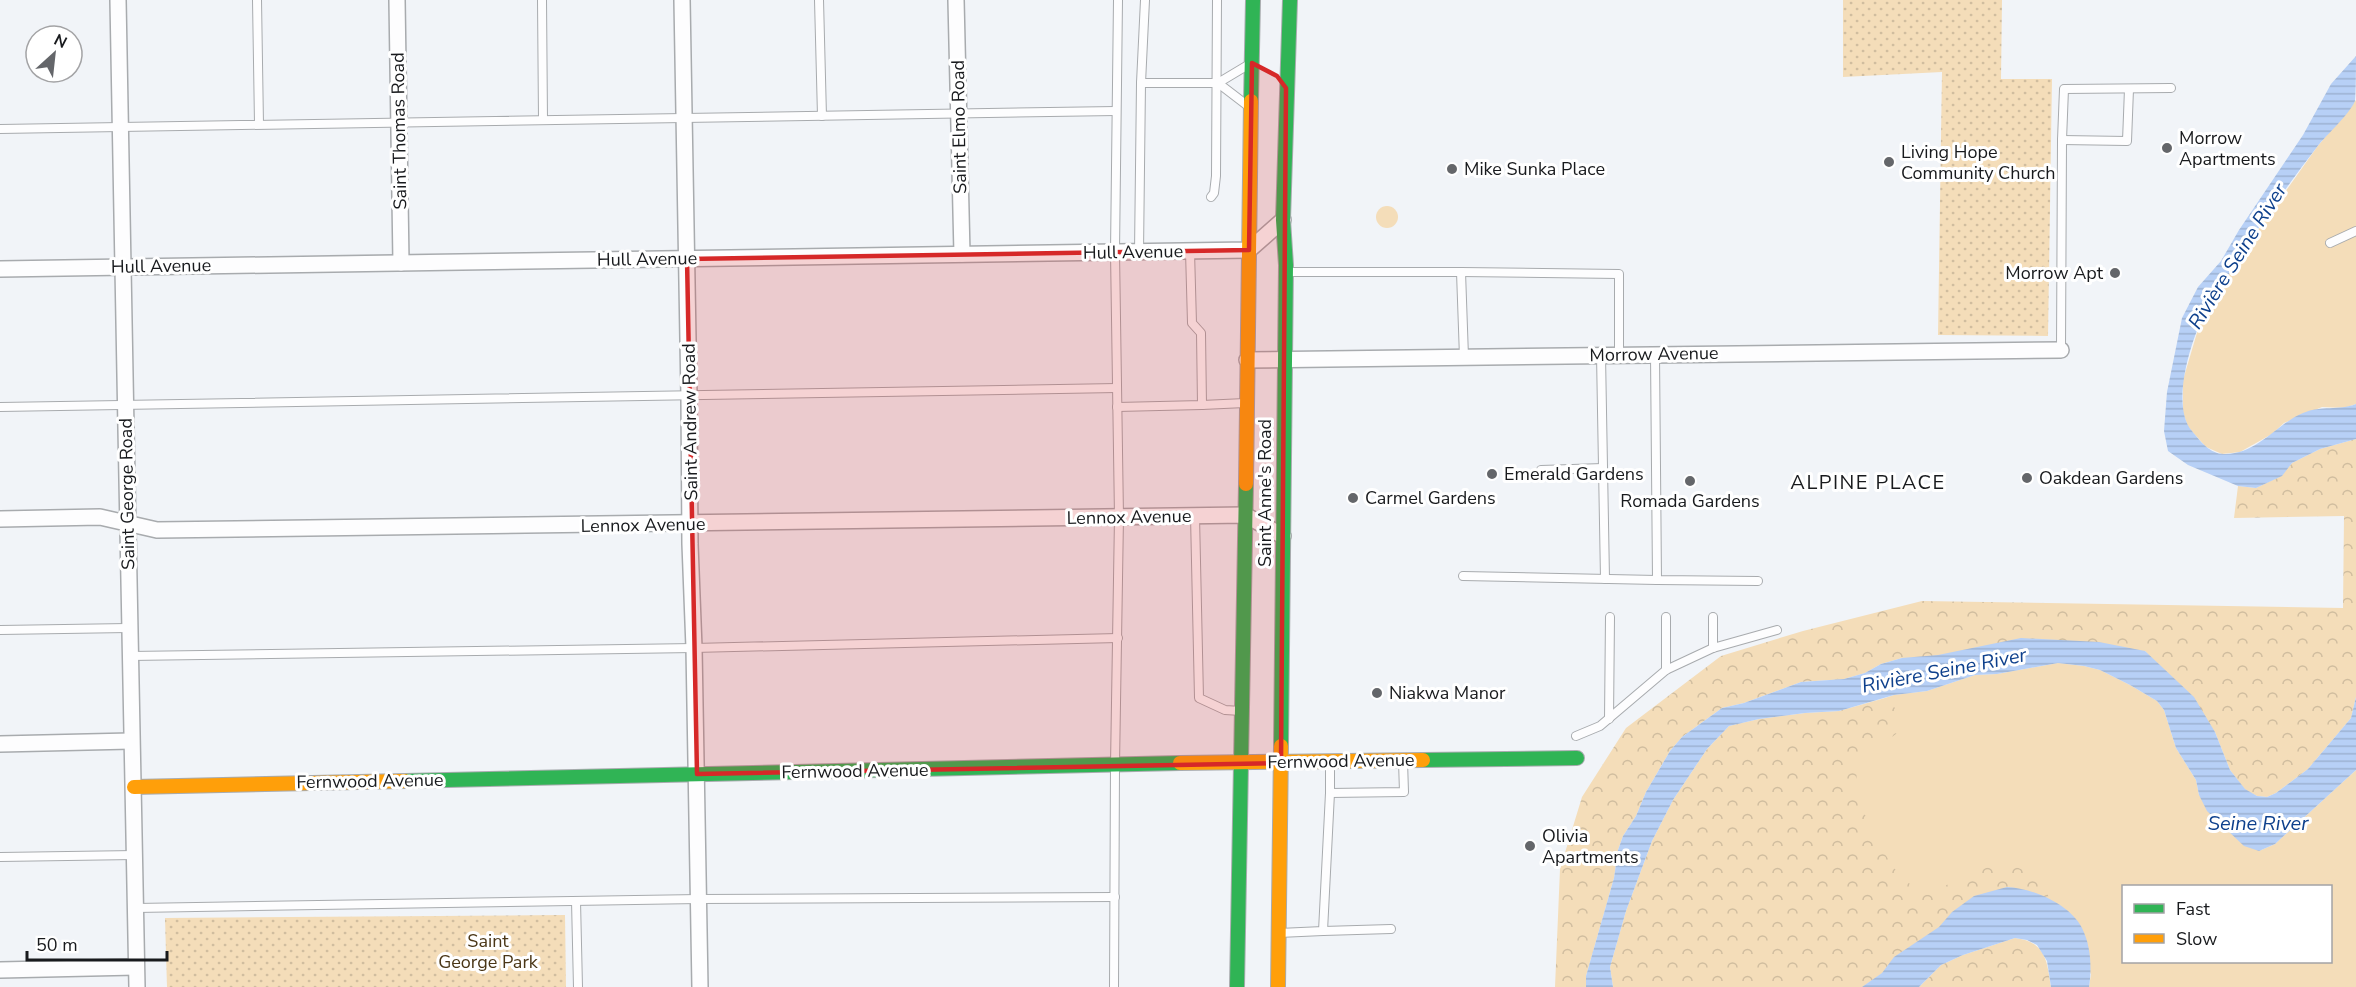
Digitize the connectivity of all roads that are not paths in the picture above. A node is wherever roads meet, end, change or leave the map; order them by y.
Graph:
1 (118, 0) edge
2 (257, 0) edge
3 (397, 0) edge
4 (542, 0) edge
5 (682, 0) edge
6 (819, 0) edge
7 (956, 0) edge
8 (1118, 0) edge
9 (1145, 0) edge
10 (1217, 0) edge
11 (1253, 0) edge
12 (1290, 0) edge
13 (1252, 63) junction
14 (1142, 83) junction
15 (1218, 83) junction
16 (1286, 88) junction
17 (2171, 88) dead end
18 (2129, 89) junction
19 (1251, 108) junction
20 (1116, 111) junction
21 (959, 114) junction
22 (822, 116) junction
23 (684, 118) junction
24 (543, 120) junction
25 (399, 122) junction
26 (259, 124) junction
27 (121, 127) junction
28 (0, 129) edge
29 (2062, 140) junction
30 (1211, 197) dead end
31 (1284, 220) junction
32 (2356, 231) edge
33 (2330, 243) dead end
34 (1249, 250) junction
35 (1190, 251) junction
36 (1115, 252) junction
37 (1138, 252) junction
38 (962, 255) junction
39 (687, 259) junction
40 (401, 263) junction
41 (124, 267) junction
42 (0, 269) edge
43 (1285, 272) junction
44 (1461, 272) junction
45 (2061, 350) joint
46 (1655, 354) junction
47 (1601, 355) junction
48 (1619, 355) junction
49 (1464, 357) junction
50 (1284, 359) junction
51 (1247, 360) junction
52 (1117, 388) junction
53 (690, 396) junction
54 (1246, 403) junction
55 (1202, 405) junction
56 (125, 406) junction
57 (0, 407) edge
58 (1117, 407) junction
59 (1603, 468) junction
60 (1541, 470) dead end
61 (1245, 515) junction
62 (1195, 516) junction
63 (1119, 518) junction
64 (0, 519) edge
65 (127, 523) junction
66 (691, 524) junction
67 (1283, 536) junction
68 (1463, 576) dead end
69 (1605, 579) junction
70 (1657, 580) junction
71 (1758, 581) dead end
72 (1610, 617) dead end
73 (1713, 617) dead end
74 (1666, 618) dead end
75 (128, 628) junction
76 (0, 630) edge
77 (1776, 630) dead end
78 (1118, 638) junction
79 (694, 648) junction
80 (1713, 648) junction
81 (130, 656) junction
82 (1666, 670) junction
83 (1244, 711) junction
84 (1609, 718) junction
85 (1576, 736) dead end
86 (131, 741) junction
87 (0, 744) edge
88 (1577, 758) dead end
89 (1403, 760) junction
90 (1243, 762) junction
91 (1330, 762) junction
92 (1281, 763) junction
93 (1115, 765) junction
94 (697, 774) junction
95 (134, 787) junction
96 (1330, 793) junction
97 (135, 855) junction
98 (0, 857) edge
99 (1114, 897) junction
100 (699, 899) junction
101 (576, 901) junction
102 (136, 908) junction
103 (1391, 929) dead end
104 (1323, 931) junction
105 (1279, 933) junction
106 (136, 967) junction
107 (0, 970) edge
108 (137, 987) edge
109 (578, 987) edge
110 (700, 987) edge
111 (1114, 987) edge
112 (1237, 987) edge
113 (1278, 987) edge

1 - 27 street, Saint George Road
2 - 26 lane
3 - 25 street, Saint Thomas Road
4 - 24 lane
5 - 23 street, Saint Andrew Road
6 - 22 lane
7 - 21 street, Saint Elmo Road
8 - 20 lane
9 - 14 lane
10 - 15 lane
11 - 13 main road, Saint Anne's Road
12 - 16 main road, Saint Anne's Road
13 - 15 lane
13 - 16 main road
13 - 19 main road, Saint Anne's Road
14 - 15 lane
14 - 37 lane
15 - 19 lane
15 - 30 lane
16 - 31 main road, Saint Anne's Road
17 - 18 lane
18 - 29 lane
18 - 29 lane
19 - 34 main road, Saint Anne's Road
20 - 21 lane
20 - 36 lane
21 - 22 lane
21 - 38 street, Saint Elmo Road
22 - 23 lane
23 - 24 lane
23 - 39 street, Saint Andrew Road
24 - 25 lane
25 - 26 lane
25 - 40 street, Saint Thomas Road
26 - 27 lane
27 - 28 lane
27 - 41 street, Saint George Road
29 - 45 lane
31 - 34 street
31 - 43 main road, Saint Anne's Road
32 - 33 lane
34 - 35 street, Hull Avenue
34 - 51 main road, Saint Anne's Road
35 - 37 street, Hull Avenue
35 - 55 lane
36 - 37 street, Hull Avenue
36 - 38 street, Hull Avenue
36 - 52 lane
38 - 39 street, Hull Avenue
39 - 40 street, Hull Avenue
39 - 53 street, Saint Andrew Road
40 - 41 street, Hull Avenue
41 - 42 street, Hull Avenue
41 - 56 street, Saint George Road
43 - 44 lane
43 - 50 main road, Saint Anne's Road
44 - 48 lane
44 - 49 lane
45 - 46 street, Morrow Avenue
46 - 48 street, Morrow Avenue
46 - 70 lane
47 - 48 street, Morrow Avenue
47 - 49 street, Morrow Avenue
47 - 59 lane
49 - 50 street, Morrow Avenue
50 - 51 street, Morrow Avenue
50 - 67 main road, Saint Anne's Road
51 - 54 main road, Saint Anne's Road
52 - 53 lane
52 - 58 lane
53 - 56 lane
53 - 66 street, Saint Andrew Road
54 - 55 lane
54 - 61 main road, Saint Anne's Road
55 - 58 lane
56 - 57 lane
56 - 65 street, Saint George Road
58 - 63 lane
59 - 60 lane
59 - 69 lane
61 - 62 street, Lennox Avenue
61 - 67 street
61 - 83 main road, Saint Anne's Road
62 - 63 street, Lennox Avenue
62 - 83 lane
63 - 66 street, Lennox Avenue
63 - 78 lane
64 - 65 street, Lennox Avenue
65 - 66 street, Lennox Avenue
65 - 75 street, Saint George Road
66 - 79 street, Saint Andrew Road
67 - 92 main road, Saint Anne's Road
68 - 69 lane
69 - 70 lane
70 - 71 lane
72 - 84 lane
73 - 80 lane
74 - 82 lane
75 - 76 lane
75 - 81 street, Saint George Road
77 - 80 lane
78 - 79 lane
78 - 93 lane
79 - 81 lane
79 - 94 street, Saint Andrew Road
80 - 82 lane
81 - 86 street, Saint George Road
82 - 84 lane
83 - 90 main road, Saint Anne's Road
84 - 85 lane
86 - 87 street
86 - 95 street, Saint George Road
88 - 89 main road, Fernwood Avenue
89 - 91 main road, Fernwood Avenue
89 - 96 lane
90 - 92 main road, Fernwood Avenue
90 - 93 main road, Fernwood Avenue
90 - 112 main road, Saint Anne's Road
91 - 92 main road, Fernwood Avenue
91 - 96 lane
92 - 105 main road, Saint Anne's Road
93 - 94 main road, Fernwood Avenue
93 - 99 lane
94 - 95 main road, Fernwood Avenue
94 - 100 street, Saint Andrew Road
95 - 97 street, Saint George Road
96 - 104 lane
97 - 98 lane
97 - 102 street, Saint George Road
99 - 100 lane
99 - 111 lane
100 - 101 lane
100 - 110 street, Saint Andrew Road
101 - 102 lane
101 - 109 lane
102 - 106 street, Saint George Road
103 - 104 lane
104 - 105 lane
105 - 113 main road, Saint Anne's Road
106 - 107 street
106 - 108 street, Saint George Road

